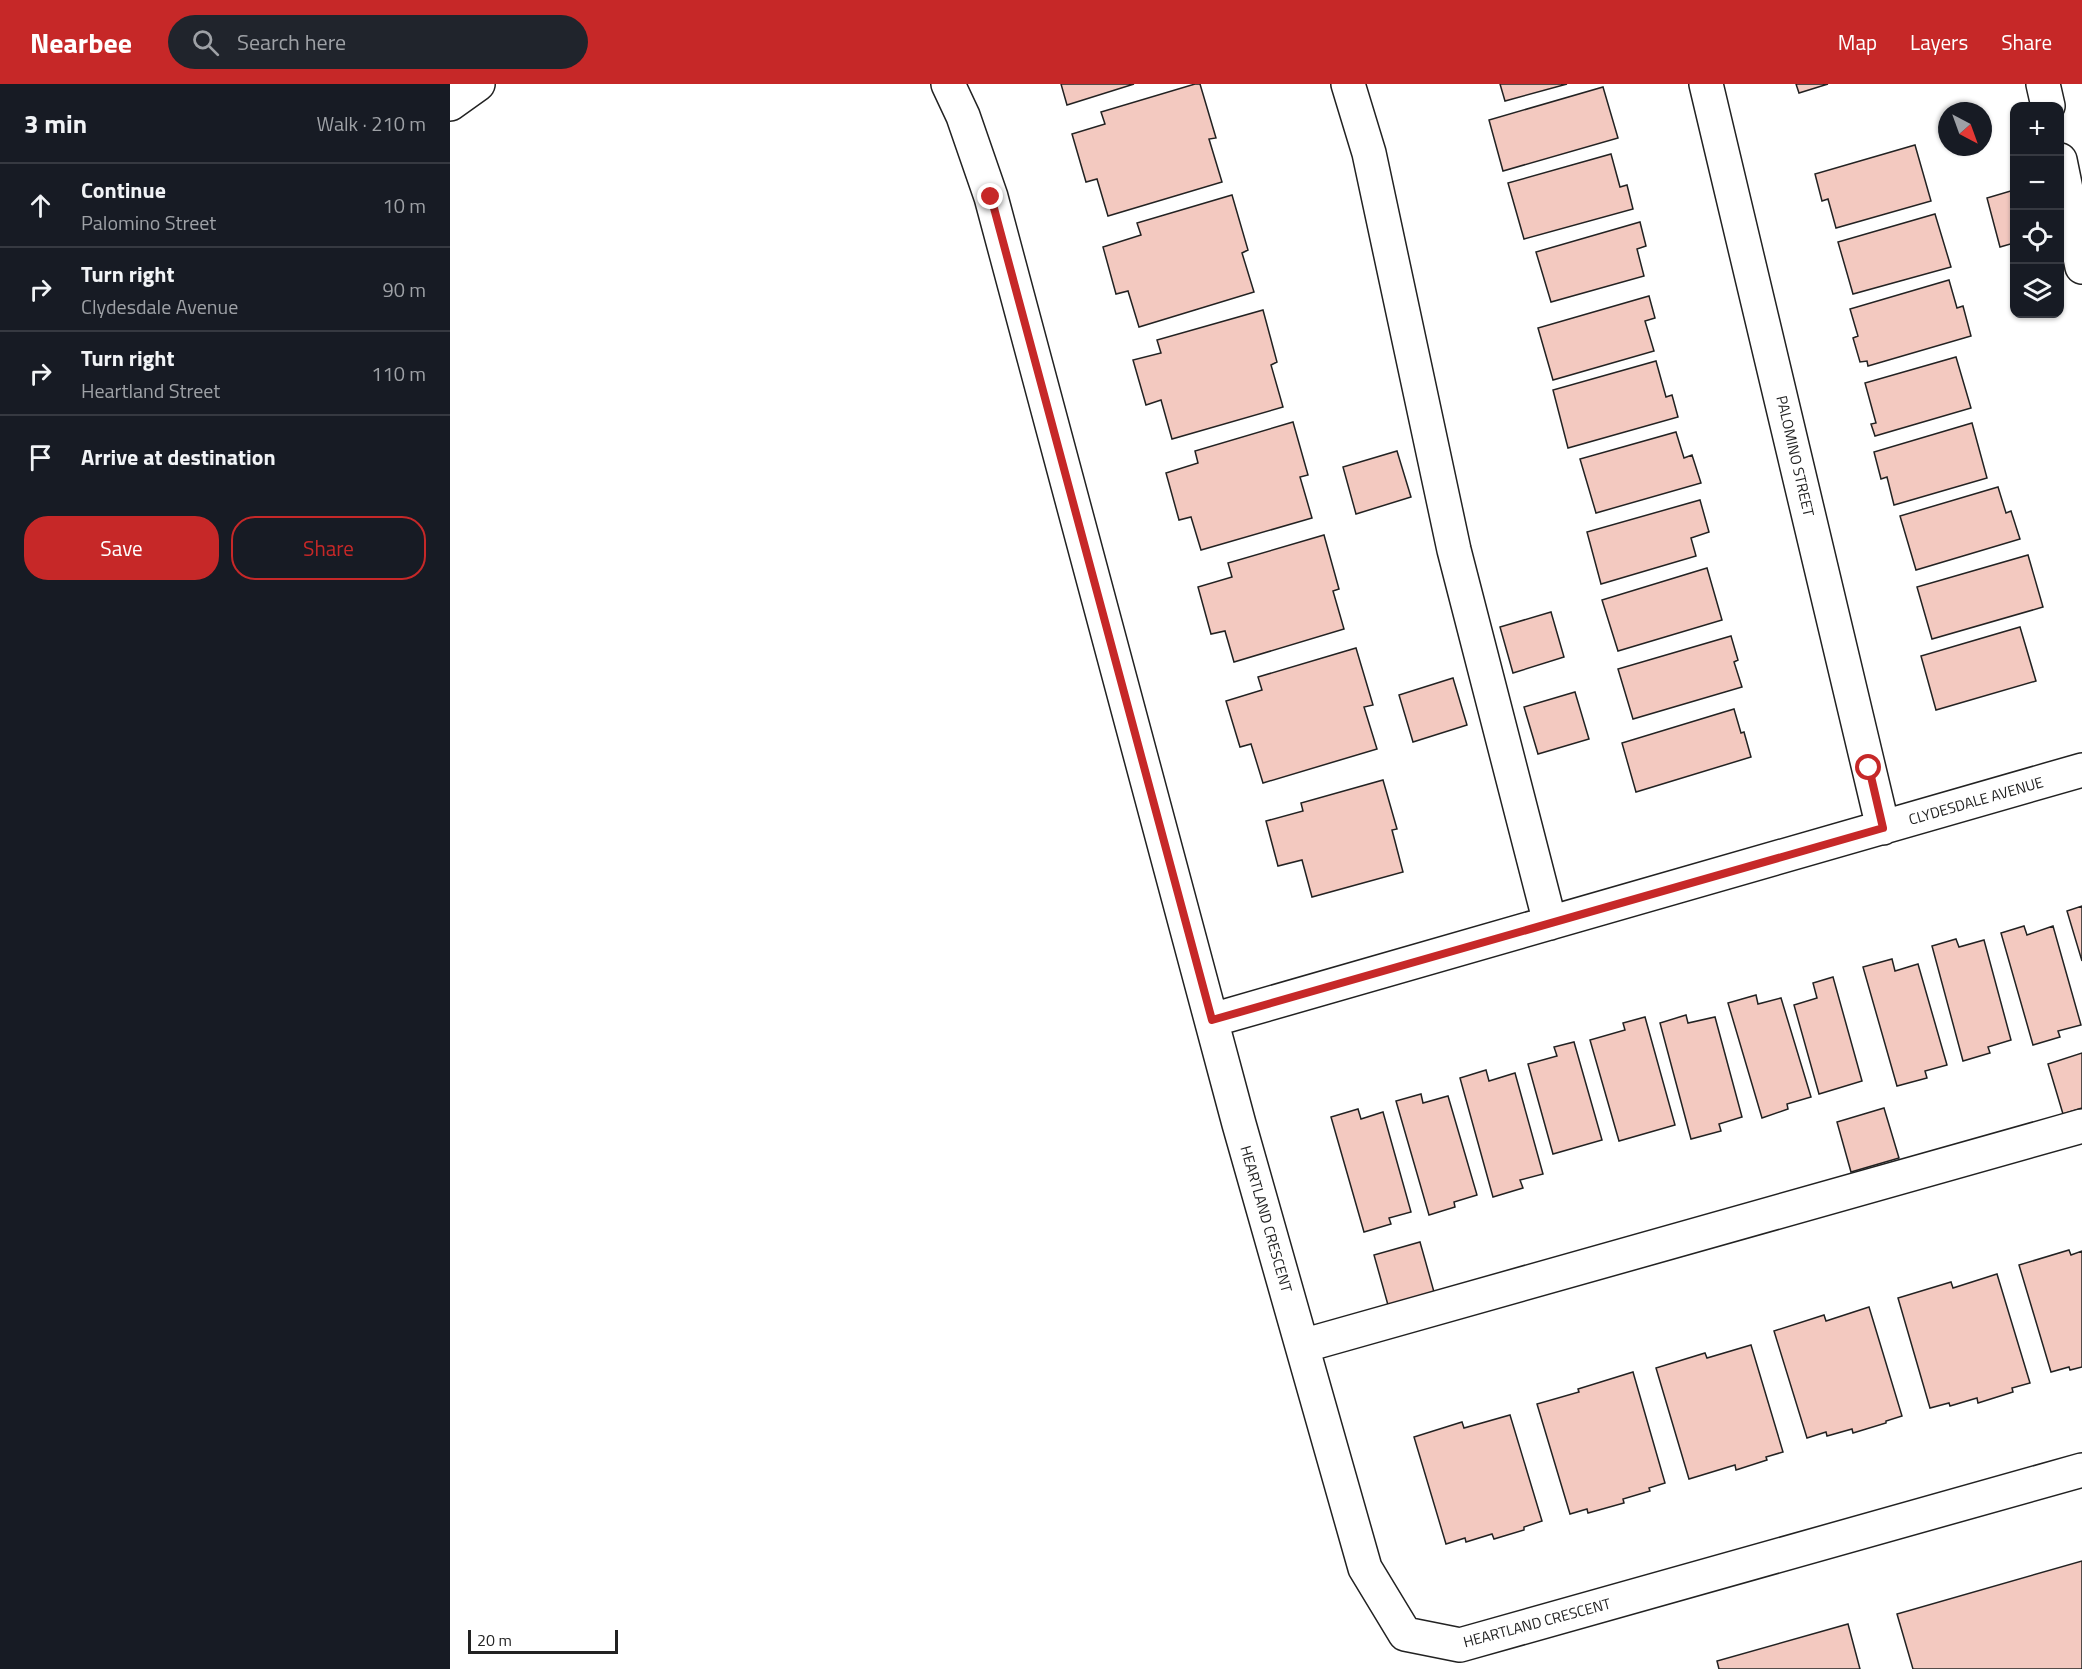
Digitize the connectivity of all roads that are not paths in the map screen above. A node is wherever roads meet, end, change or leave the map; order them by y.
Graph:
1 (478, 84) edge
2 (948, 84) edge
3 (1348, 84) edge
4 (1707, 84) edge
5 (2043, 84) edge
6 (2047, 102) edge
7 (450, 104) edge
8 (2064, 179) edge
9 (2082, 267) edge
10 (2082, 770) edge
11 (1883, 828) junction
12 (1550, 922) junction
13 (1212, 1020) junction
14 (2082, 1126) edge
15 (1302, 1346) junction
16 (2082, 1470) edge

1 - 7 street
2 - 13 street, HEARTLAND CRESCENT
3 - 12 street
4 - 11 street, PALOMINO STREET
5 - 6 street
8 - 9 street
10 - 11 street, CLYDESDALE AVENUE
11 - 12 street, CLYDESDALE AVENUE
12 - 13 street, CLYDESDALE AVENUE
13 - 15 street, HEARTLAND CRESCENT
14 - 15 street
15 - 16 street, HEARTLAND CRESCENT

